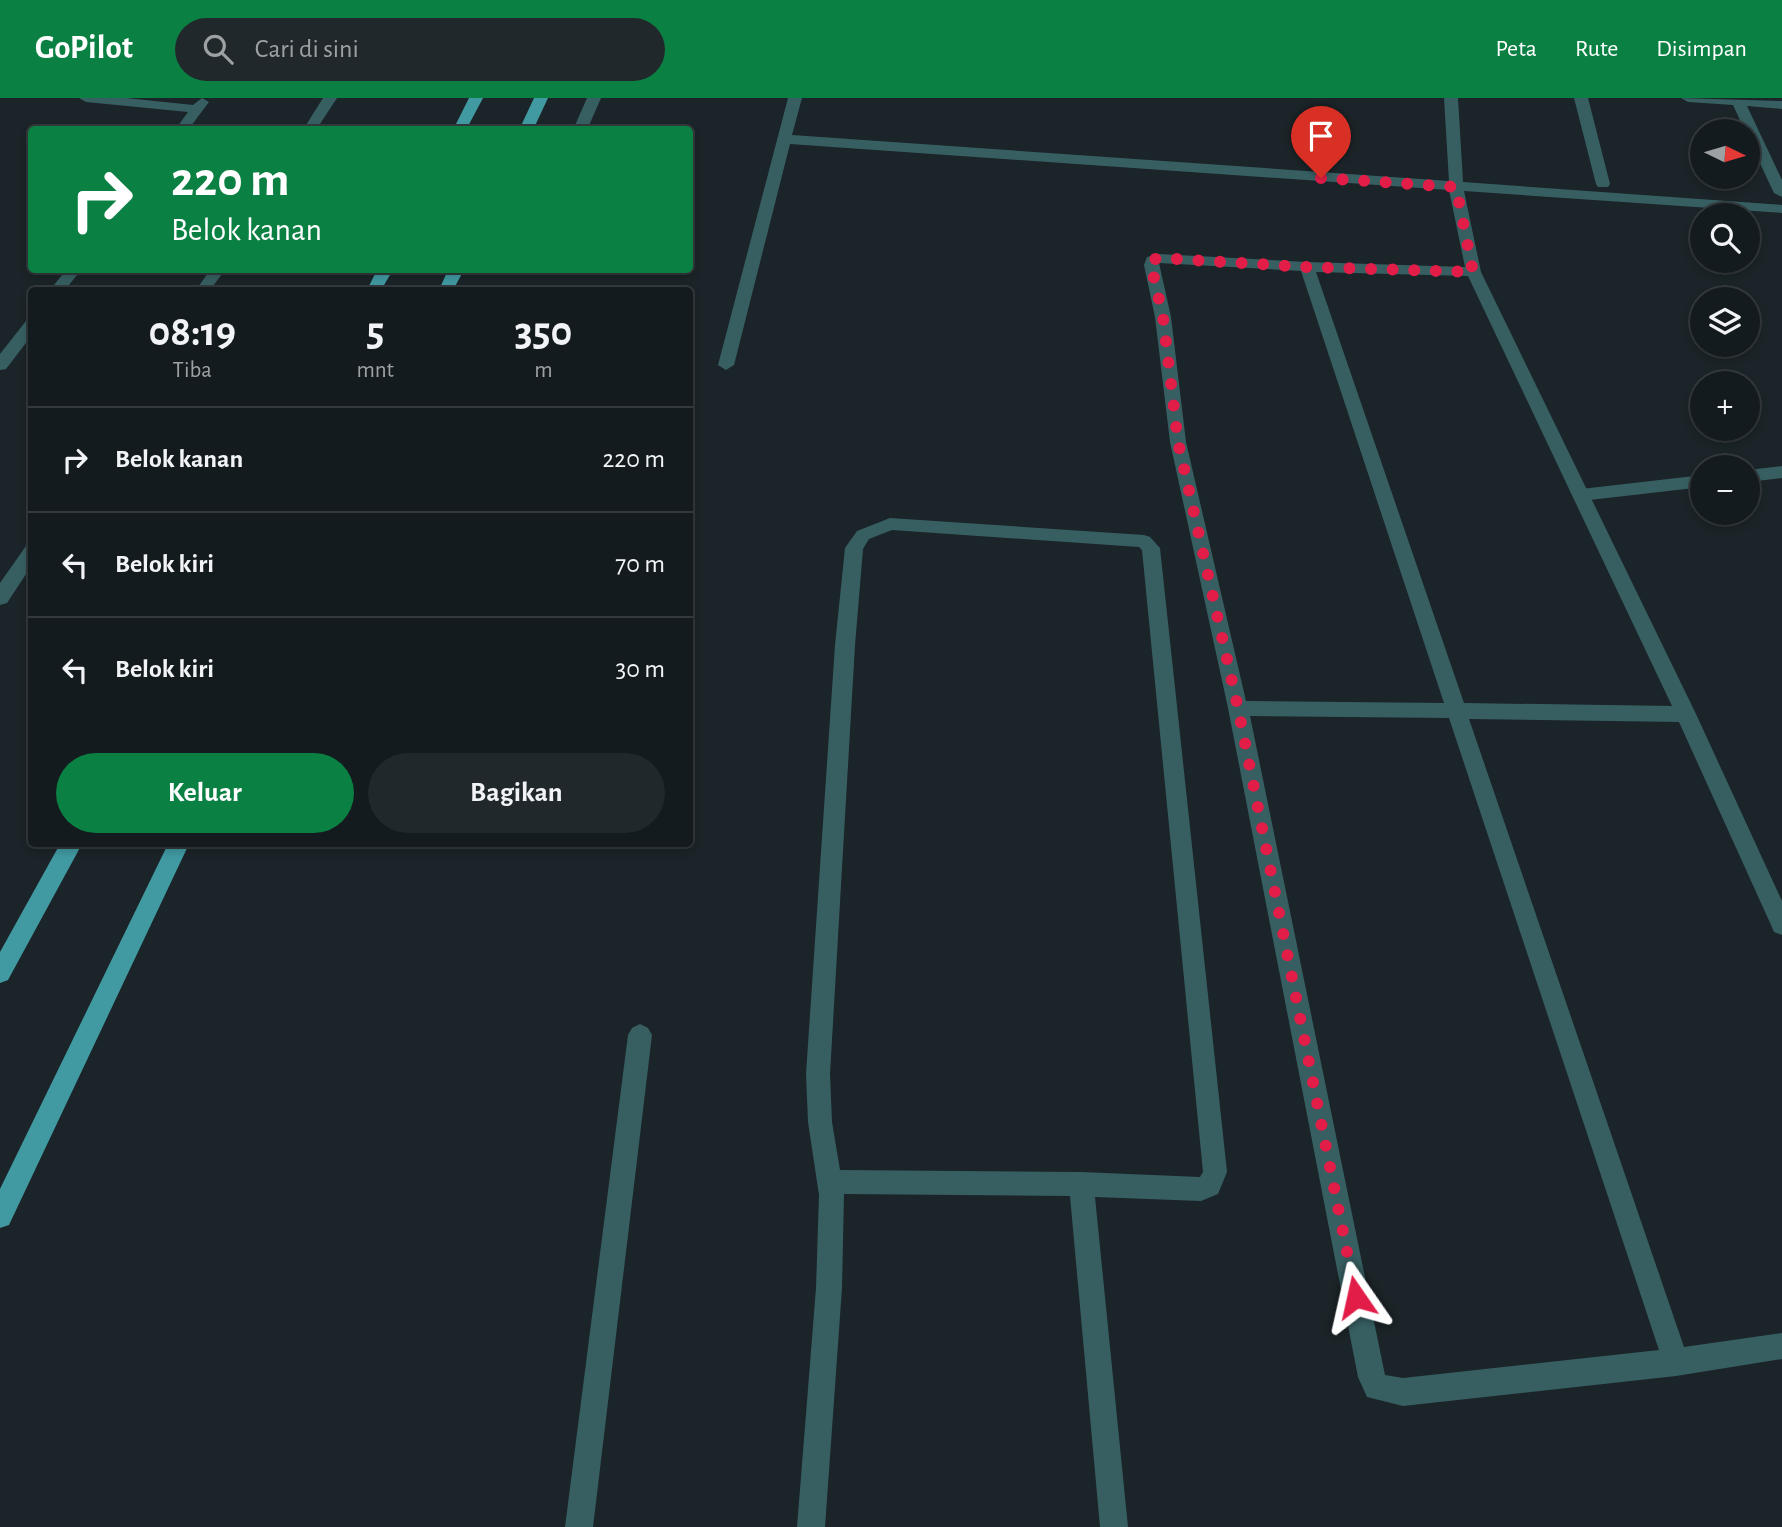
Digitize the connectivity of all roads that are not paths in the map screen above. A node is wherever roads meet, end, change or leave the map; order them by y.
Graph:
1 (86, 98) edge
2 (330, 98) edge
3 (476, 98) edge
4 (541, 98) edge
5 (594, 98) edge
6 (795, 98) edge
7 (1451, 98) edge
8 (1581, 98) edge
9 (1688, 98) edge
10 (1738, 102) junction
11 (201, 104) edge
12 (1782, 105) edge
13 (184, 126) edge
14 (312, 126) edge
15 (461, 126) edge
16 (528, 126) edge
17 (582, 126) edge
18 (784, 139) junction
19 (1603, 184) dead end
20 (1456, 187) junction
21 (1780, 193) edge
22 (1782, 209) edge
23 (1307, 267) junction
24 (1473, 272) junction
25 (71, 273) edge
26 (59, 287) edge
27 (28, 329) edge
28 (0, 365) edge
29 (726, 365) dead end
30 (1782, 472) edge
31 (1760, 475) edge
32 (1690, 482) edge
33 (1581, 495) junction
34 (28, 556) edge
35 (0, 598) edge
36 (1238, 708) junction
37 (1456, 710) junction
38 (1686, 714) junction
39 (69, 847) edge
40 (177, 847) edge
41 (1782, 925) edge
42 (0, 973) edge
43 (640, 1035) dead end
44 (831, 1182) junction
45 (1081, 1184) junction
46 (0, 1216) edge
47 (1782, 1346) edge
48 (1676, 1362) junction
49 (579, 1527) edge
50 (811, 1527) edge
51 (1114, 1527) edge

1 - 11 street
2 - 14 street
3 - 15 main road
4 - 16 main road
5 - 17 street
6 - 18 street
7 - 20 street
8 - 19 street
9 - 10 street
10 - 12 street
10 - 21 street
11 - 13 street
18 - 20 street
18 - 29 street
20 - 22 street
20 - 24 street
23 - 24 street
23 - 36 street
23 - 37 street
24 - 33 street
25 - 26 street
27 - 28 street
30 - 31 street
32 - 33 street
33 - 38 street
34 - 35 street
36 - 37 street
36 - 48 street
37 - 38 street
37 - 48 street
38 - 41 street
39 - 42 main road
40 - 46 main road
43 - 49 street
44 - 45 street
44 - 45 street
44 - 50 street
45 - 51 street
47 - 48 street

